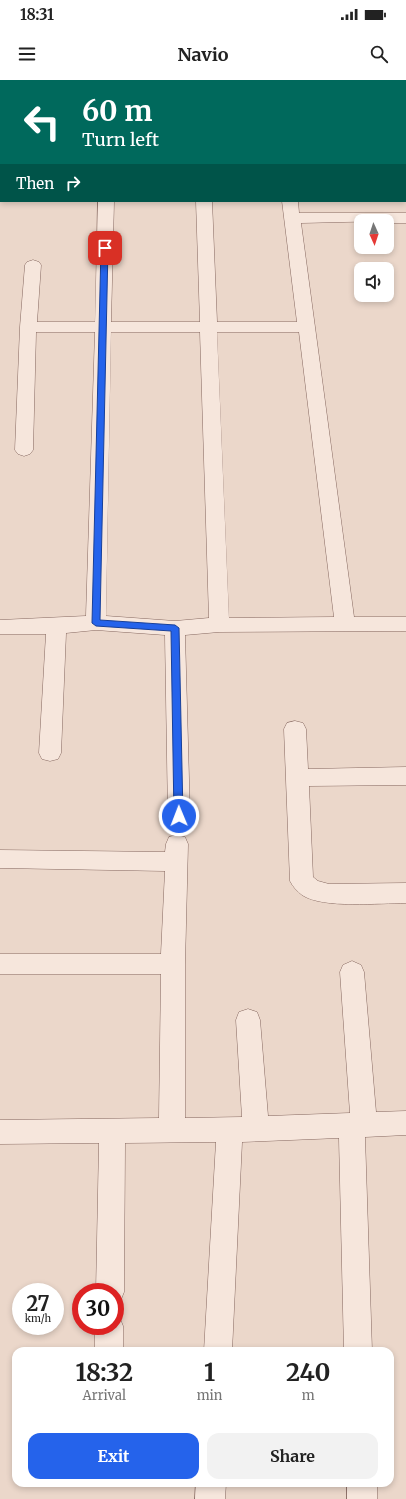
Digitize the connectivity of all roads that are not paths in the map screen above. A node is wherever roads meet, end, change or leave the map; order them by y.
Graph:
1 (106, 202) edge
2 (204, 202) edge
3 (291, 209) edge
4 (406, 218) edge
5 (32, 265) dead end
6 (28, 327) junction
7 (103, 327) junction
8 (208, 327) junction
9 (306, 327) junction
10 (24, 450) dead end
11 (96, 623) junction
12 (345, 623) junction
13 (406, 624) edge
14 (219, 625) junction
15 (56, 626) junction
16 (0, 627) edge
17 (175, 628) junction
18 (295, 729) dead end
19 (50, 753) dead end
20 (406, 776) edge
21 (298, 778) junction
22 (179, 816) dead end
23 (0, 859) edge
24 (406, 893) edge
25 (0, 964) edge
26 (173, 964) junction
27 (352, 972) dead end
28 (248, 1020) dead end
29 (406, 1123) edge
30 (358, 1125) junction
31 (256, 1128) junction
32 (112, 1130) junction
33 (172, 1130) junction
34 (230, 1130) junction
35 (0, 1132) edge
36 (110, 1283) edge
37 (109, 1335) edge
38 (109, 1347) edge
39 (218, 1347) edge
40 (358, 1347) edge
41 (211, 1487) edge
42 (362, 1487) edge
43 (210, 1499) edge
44 (362, 1499) edge

1 - 7 street
2 - 8 street
3 - 4 street
3 - 9 street
5 - 6 street
6 - 7 street
6 - 10 street
7 - 8 street
7 - 11 street
8 - 9 street
8 - 14 street
9 - 12 street
11 - 15 street
11 - 17 street
12 - 13 street
12 - 14 street
14 - 17 street
15 - 16 street
15 - 19 street
17 - 22 street
18 - 21 street
20 - 21 street
21 - 24 street
23 - 26 street
25 - 26 street
26 - 33 street
27 - 30 street
28 - 31 street
29 - 30 street
30 - 31 street
30 - 40 street
31 - 34 street
32 - 33 street
32 - 35 street
32 - 36 street
33 - 34 street
34 - 39 street
37 - 38 street
41 - 43 street
42 - 44 street

